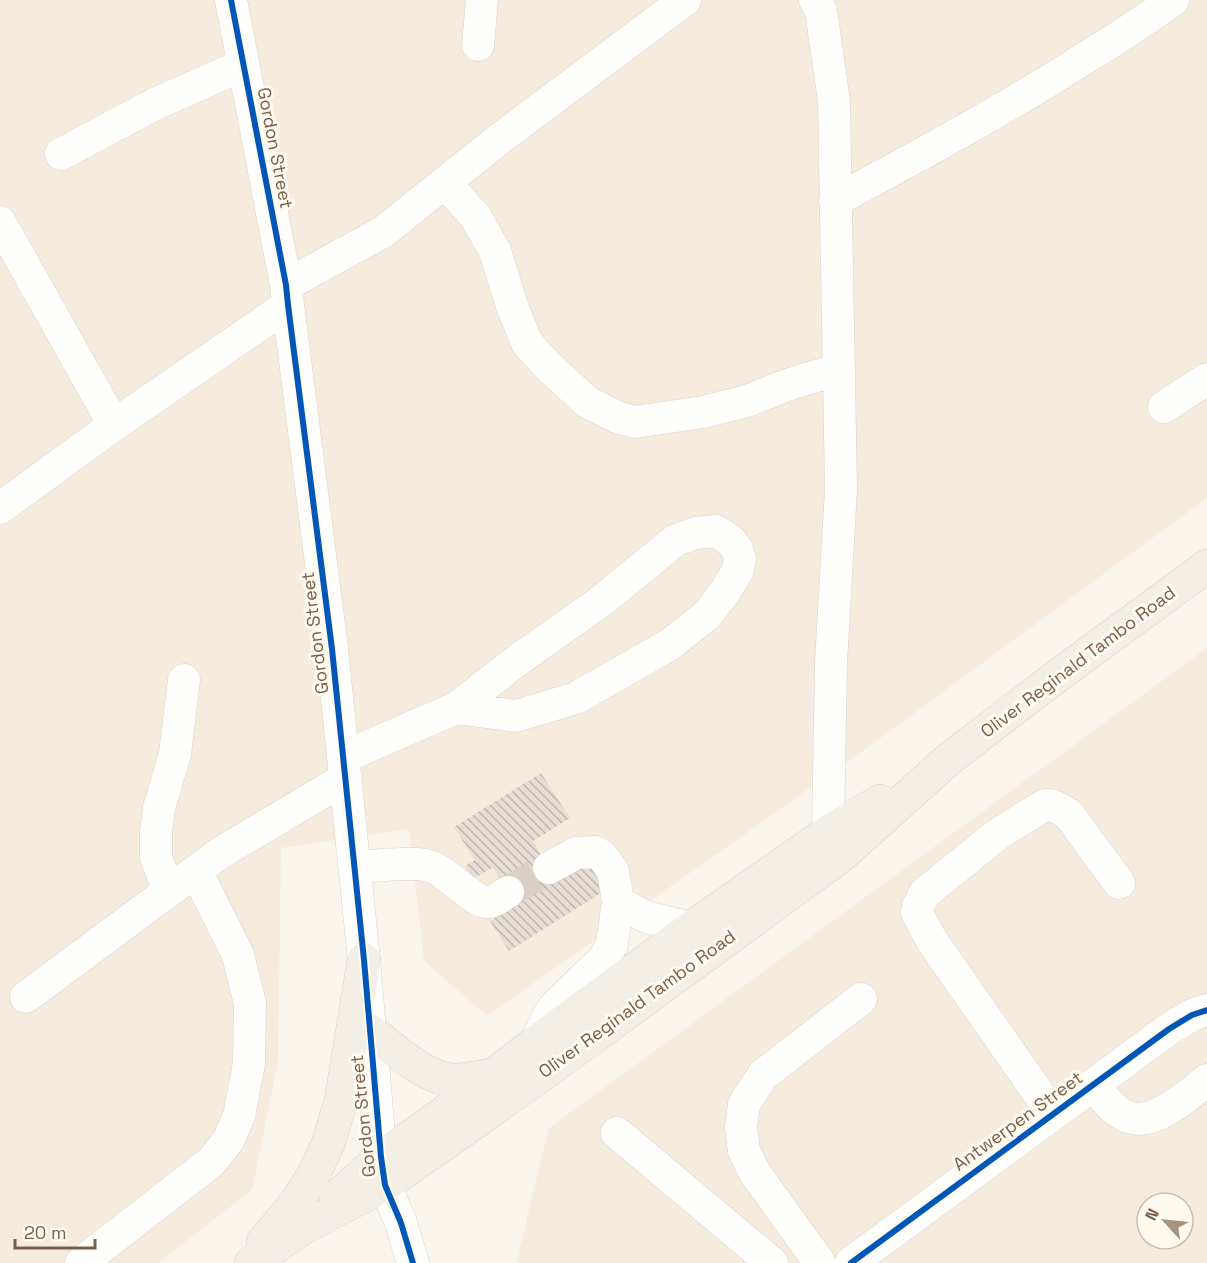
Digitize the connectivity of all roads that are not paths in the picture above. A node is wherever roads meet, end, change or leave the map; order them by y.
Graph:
1 (231, 0) edge
2 (482, 0) edge
3 (685, 0) edge
4 (815, 0) edge
5 (1173, 0) edge
6 (478, 45) dead end
7 (243, 65) junction
8 (61, 154) dead end
9 (445, 183) junction
10 (836, 201) junction
11 (0, 222) edge
12 (287, 295) junction
13 (839, 369) junction
14 (1207, 379) edge
15 (1164, 407) dead end
16 (114, 424) junction
17 (0, 508) edge
18 (1207, 566) edge
19 (184, 680) dead end
20 (456, 708) junction
21 (950, 758) junction
22 (345, 768) junction
23 (828, 832) junction
24 (355, 867) junction
25 (549, 868) tunnel mouth
26 (196, 871) junction
27 (1119, 883) dead end
28 (169, 891) junction
29 (508, 892) tunnel mouth
30 (618, 902) junction
31 (691, 928) junction
32 (364, 960) junction
33 (27, 997) dead end
34 (861, 999) dead end
35 (1207, 1010) edge
36 (369, 1030) junction
37 (536, 1042) junction
38 (492, 1075) junction
39 (1207, 1080) edge
40 (1093, 1085) junction
41 (1053, 1114) junction
42 (616, 1132) dead end
43 (383, 1171) junction
44 (81, 1263) edge
45 (243, 1263) edge
46 (251, 1263) edge
47 (412, 1263) edge
48 (772, 1263) edge
49 (820, 1263) edge
50 (851, 1263) edge

1 - 7 street, Gordon Street
2 - 6 street
3 - 9 street
4 - 10 street
5 - 10 street
7 - 8 street
7 - 12 street, Gordon Street
9 - 12 street
9 - 13 street
10 - 13 street
11 - 16 street
12 - 16 street
12 - 22 street, Gordon Street
13 - 23 street
14 - 15 street
16 - 17 street
18 - 21 main road, Oliver Reginald Tambo Road
19 - 28 street
20 - 20 street
20 - 22 street
21 - 23 main road, Oliver Reginald Tambo Road
21 - 43 main road, Oliver Reginald Tambo Road
22 - 24 street, Gordon Street
22 - 26 street
23 - 31 main road, Oliver Reginald Tambo Road
24 - 29 street
24 - 32 street, Gordon Street
25 - 30 street
26 - 28 street
26 - 44 street
27 - 41 street
28 - 33 street
30 - 31 street
30 - 37 street
31 - 37 main road, Oliver Reginald Tambo Road
32 - 36 street, Gordon Street
32 - 45 main road
34 - 49 street
35 - 40 street, Antwerpen Street
36 - 38 main road
36 - 43 street, Gordon Street
37 - 38 main road, Oliver Reginald Tambo Road
38 - 43 main road, Oliver Reginald Tambo Road
39 - 40 street
40 - 41 street, Antwerpen Street
41 - 50 street, Antwerpen Street
42 - 48 street
43 - 46 main road, Oliver Reginald Tambo Road
43 - 47 street, Gordon Street

